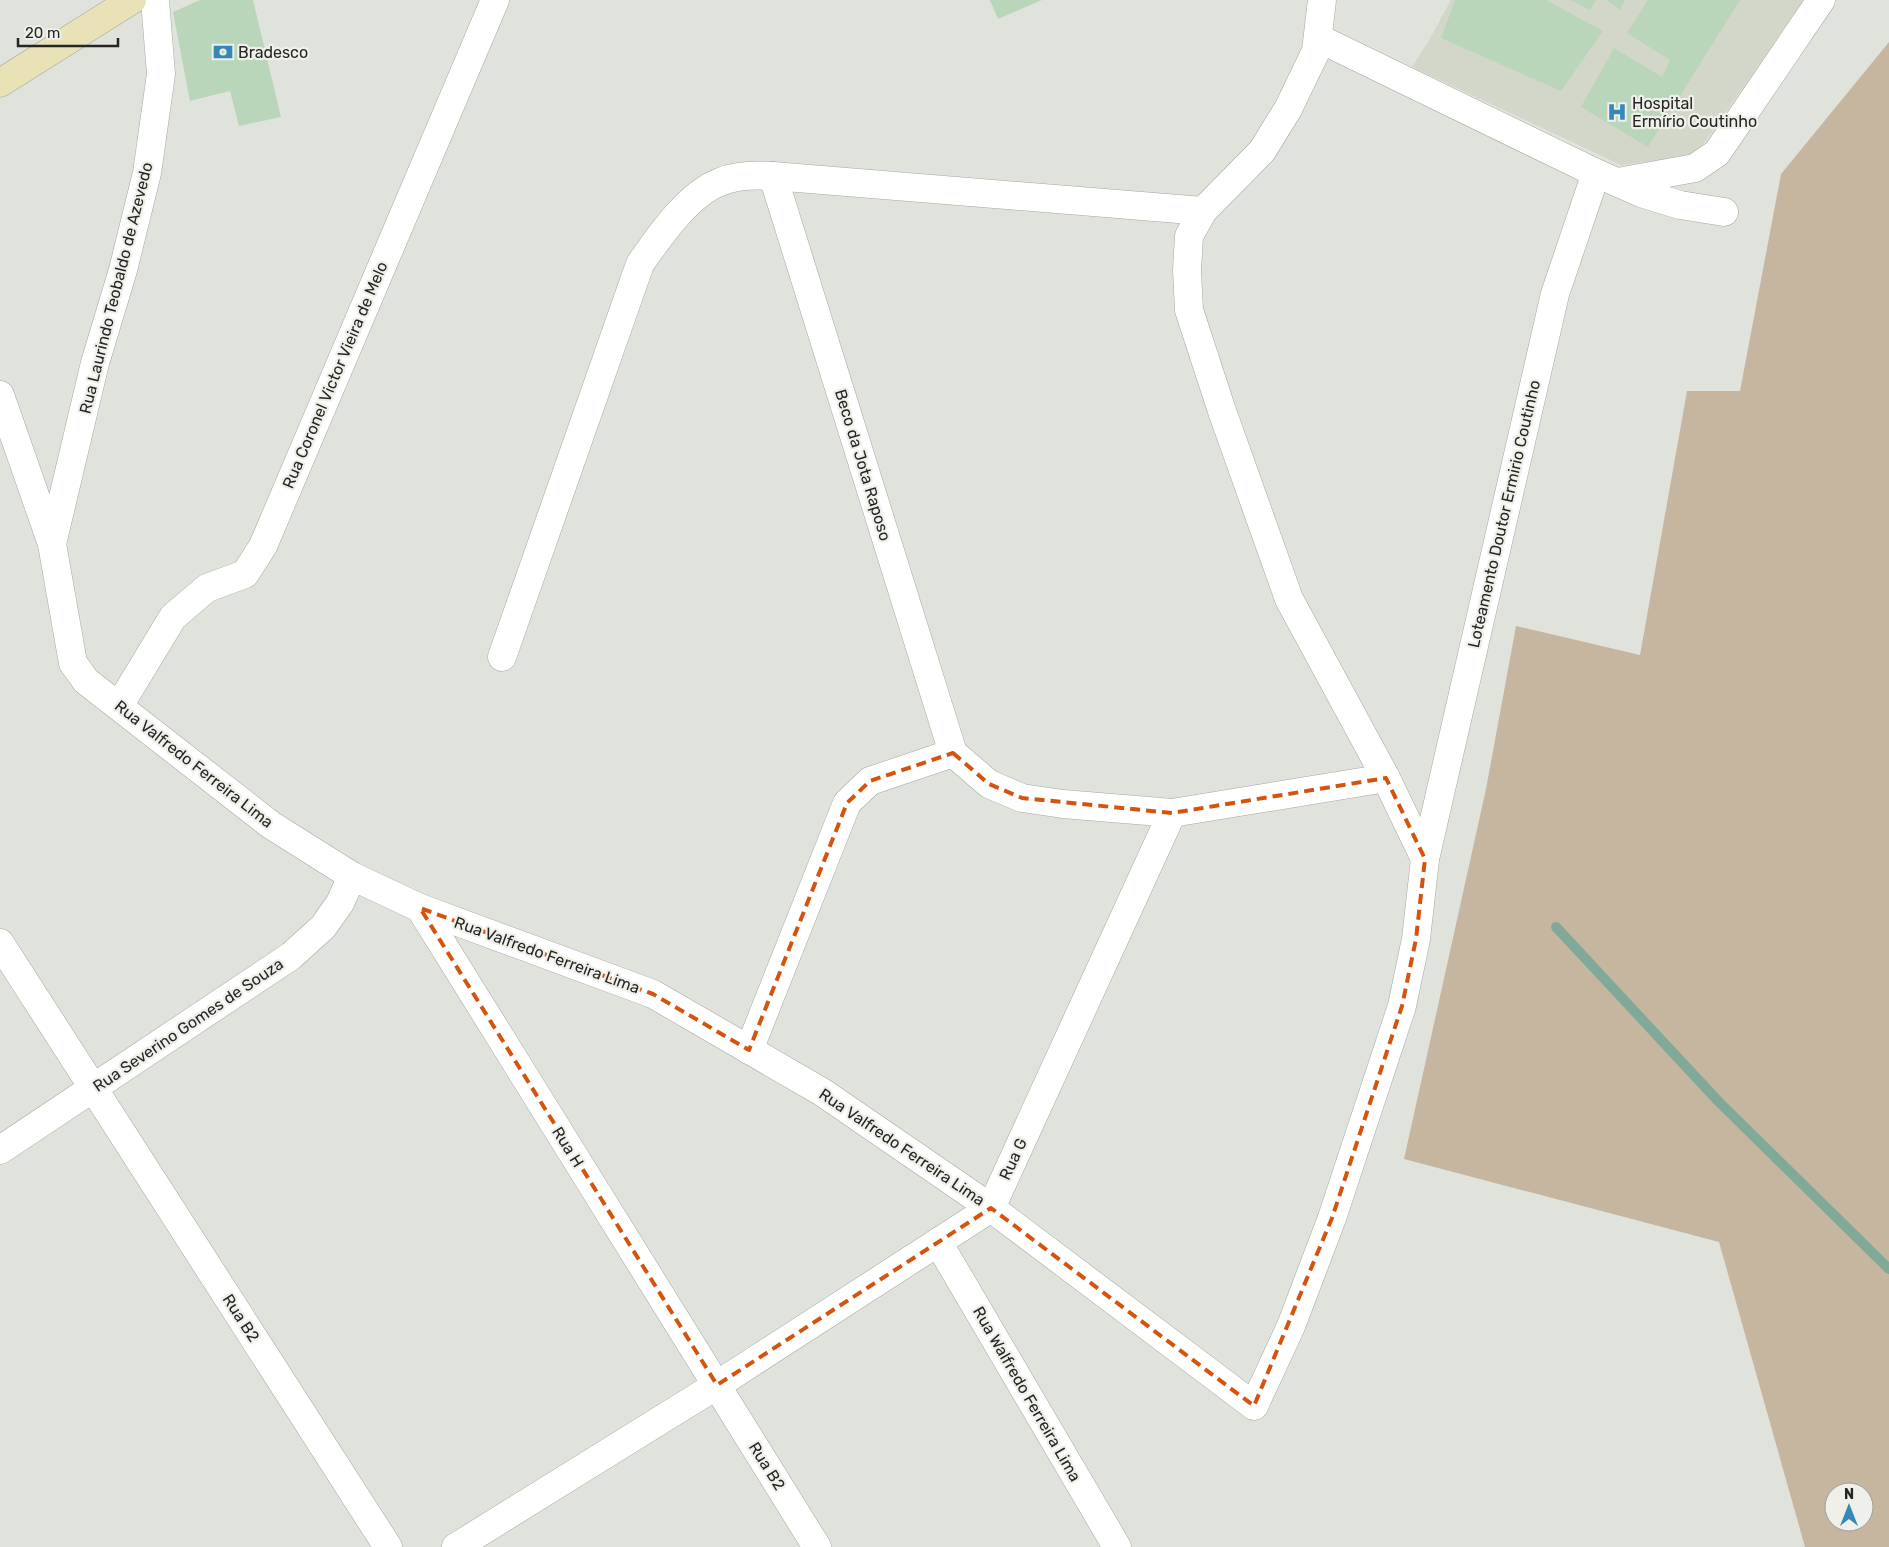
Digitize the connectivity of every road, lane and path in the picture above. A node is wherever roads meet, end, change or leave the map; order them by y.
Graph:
1 (132, 0) edge
2 (155, 0) edge
3 (495, 0) edge
4 (1322, 0) edge
5 (1821, 0) edge
6 (1318, 38) junction
7 (0, 83) edge
8 (773, 176) junction
9 (1607, 177) junction
10 (1203, 211) junction
11 (1724, 212) dead end
12 (0, 395) edge
13 (52, 544) junction
14 (502, 657) dead end
15 (119, 706) junction
16 (953, 753) junction
17 (1386, 778) junction
18 (1172, 813) junction
19 (1425, 859) junction
20 (352, 876) junction
21 (420, 908) junction
22 (0, 943) edge
23 (749, 1050) junction
24 (94, 1089) junction
25 (0, 1150) edge
26 (990, 1208) junction
27 (938, 1242) junction
28 (717, 1385) junction
29 (1254, 1406) joint
30 (388, 1547) edge
31 (456, 1547) edge
32 (817, 1547) edge
33 (1117, 1547) edge

1 - 7 street
2 - 13 street, Rua Laurindo Teobaldo de Azevedo
3 - 15 street, Rua Coronel Victor Vieira de Melo
4 - 6 street
5 - 9 street
6 - 9 street
6 - 10 street
8 - 10 street
8 - 14 street
8 - 16 street, Beco da Jota Raposo
9 - 11 street
9 - 19 street, Loteamento Doutor Ermirio Coutinho
10 - 17 street
12 - 13 street, Rua Valfredo Ferreira Lima
13 - 15 street, Rua Valfredo Ferreira Lima
15 - 20 street, Rua Valfredo Ferreira Lima
16 - 18 street
16 - 23 street
17 - 18 street
17 - 19 street
18 - 26 street, Rua G
19 - 29 street, Loteamento Doutor Ermirio Coutinho
20 - 21 street, Rua Valfredo Ferreira Lima
20 - 24 street, Rua Severino Gomes de Souza
21 - 23 street, Rua Valfredo Ferreira Lima
21 - 28 street, Rua H
22 - 24 street, Rua B2
23 - 26 street, Rua Valfredo Ferreira Lima
24 - 25 street, Rua Severino Gomes de Souza
24 - 30 street, Rua B2
26 - 27 street
26 - 29 street, Rua Valfredo Ferreira Lima
27 - 28 street
27 - 33 street, Rua Walfredo Ferreira Lima
28 - 31 street
28 - 32 street, Rua B2

